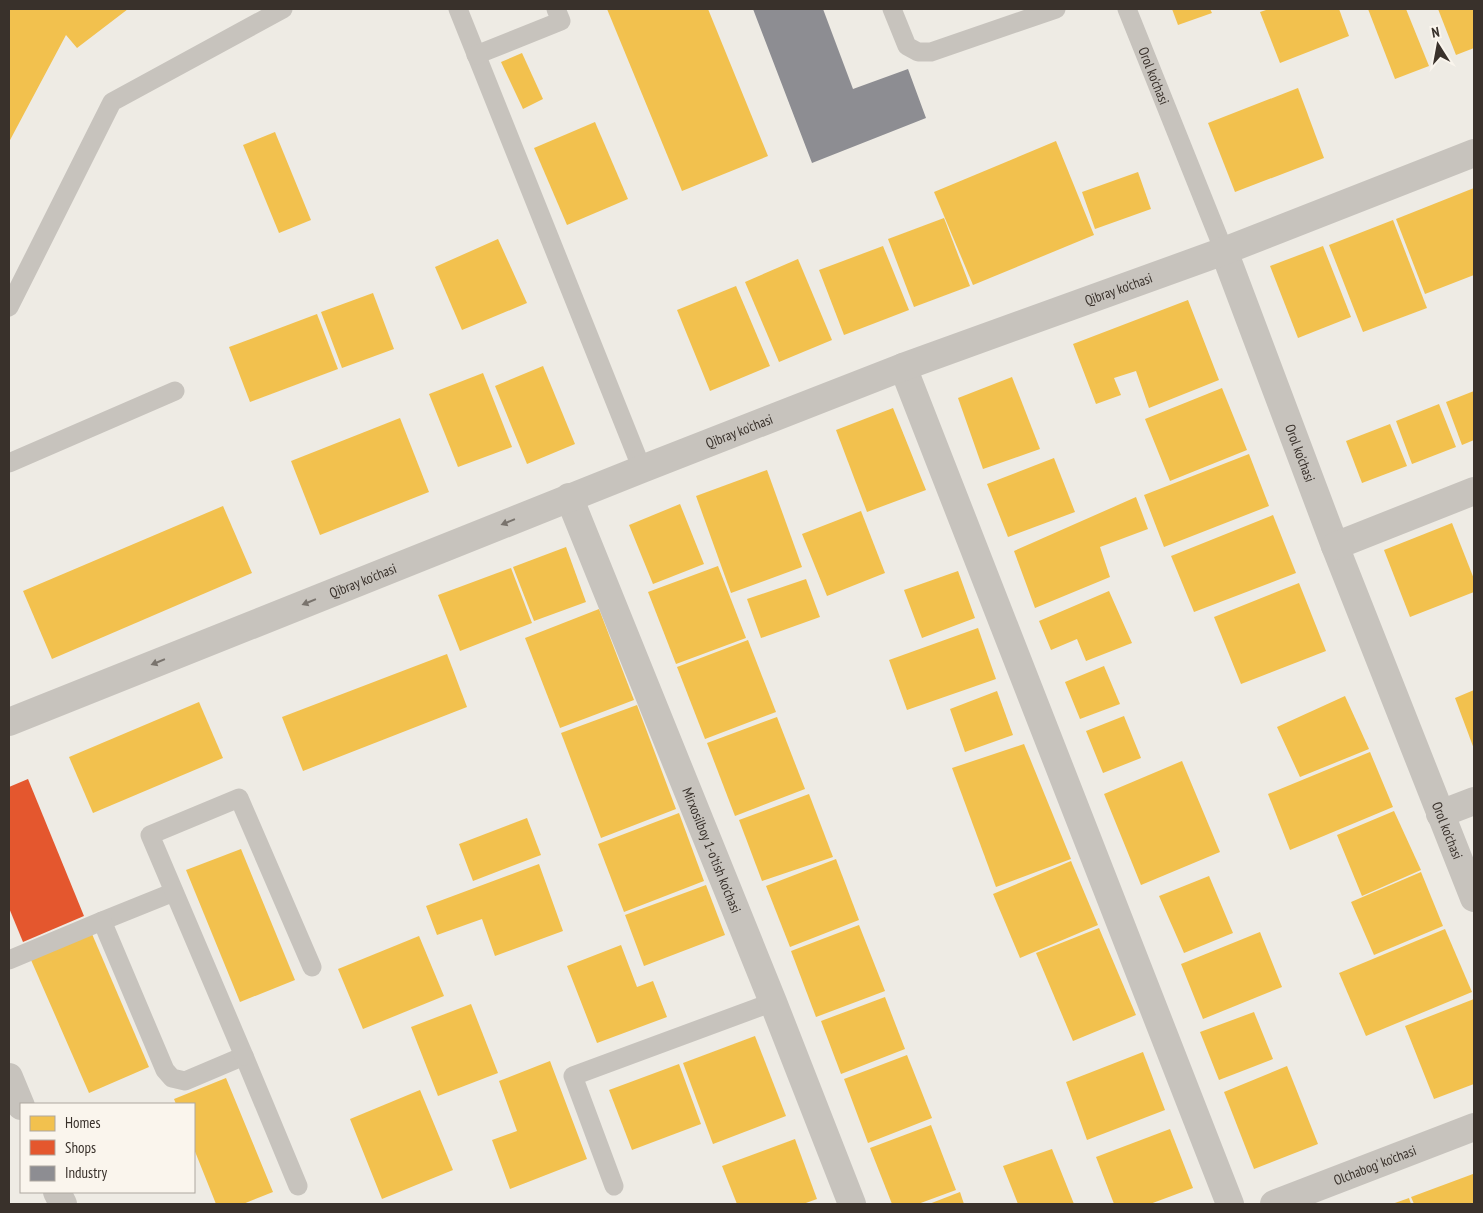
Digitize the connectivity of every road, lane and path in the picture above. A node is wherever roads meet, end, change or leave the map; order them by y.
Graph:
1 (283, 9) edge
2 (458, 9) edge
3 (556, 9) edge
4 (892, 9) edge
5 (1056, 9) edge
6 (1127, 9) edge
7 (476, 55) junction
8 (1474, 153) edge
9 (1224, 251) junction
10 (9, 307) edge
11 (904, 367) junction
12 (175, 391) dead end
13 (9, 463) edge
14 (642, 469) junction
15 (1474, 491) edge
16 (561, 500) junction
17 (1335, 546) junction
18 (9, 722) edge
19 (1474, 801) edge
20 (1440, 814) junction
21 (174, 892) junction
22 (1474, 898) edge
23 (102, 921) junction
24 (9, 960) edge
25 (312, 967) dead end
26 (773, 1002) junction
27 (244, 1056) junction
28 (9, 1077) edge
29 (20, 1104) edge
30 (1474, 1127) edge
31 (298, 1186) dead end
32 (614, 1186) dead end
33 (852, 1204) edge
34 (1230, 1204) edge
35 (1274, 1204) edge

1 - 10 lane
2 - 7 lane
3 - 7 lane
4 - 5 lane
6 - 9 lane, Orol ko'chasi
7 - 14 lane
8 - 9 street, Qibray ko'chasi
9 - 11 street, Qibray ko'chasi
9 - 17 street, Orol ko'chasi
11 - 14 street, Qibray ko'chasi
11 - 34 street
12 - 13 lane
14 - 16 street, Qibray ko'chasi
15 - 17 street
16 -> 18 street, Qibray ko'chasi
16 - 26 street, Mirxosilboy 1-o'tish ko'chasi
17 - 20 street, Orol ko'chasi
19 - 20 street
20 - 22 street, Orol ko'chasi
21 - 23 lane
21 - 25 lane
21 - 27 lane
23 - 24 lane
23 - 27 lane
26 - 32 lane
26 - 33 street, Mirxosilboy 1-o'tish ko'chasi
27 - 31 lane
28 - 29 street
30 - 35 street, Olchabog' ko'chasi

